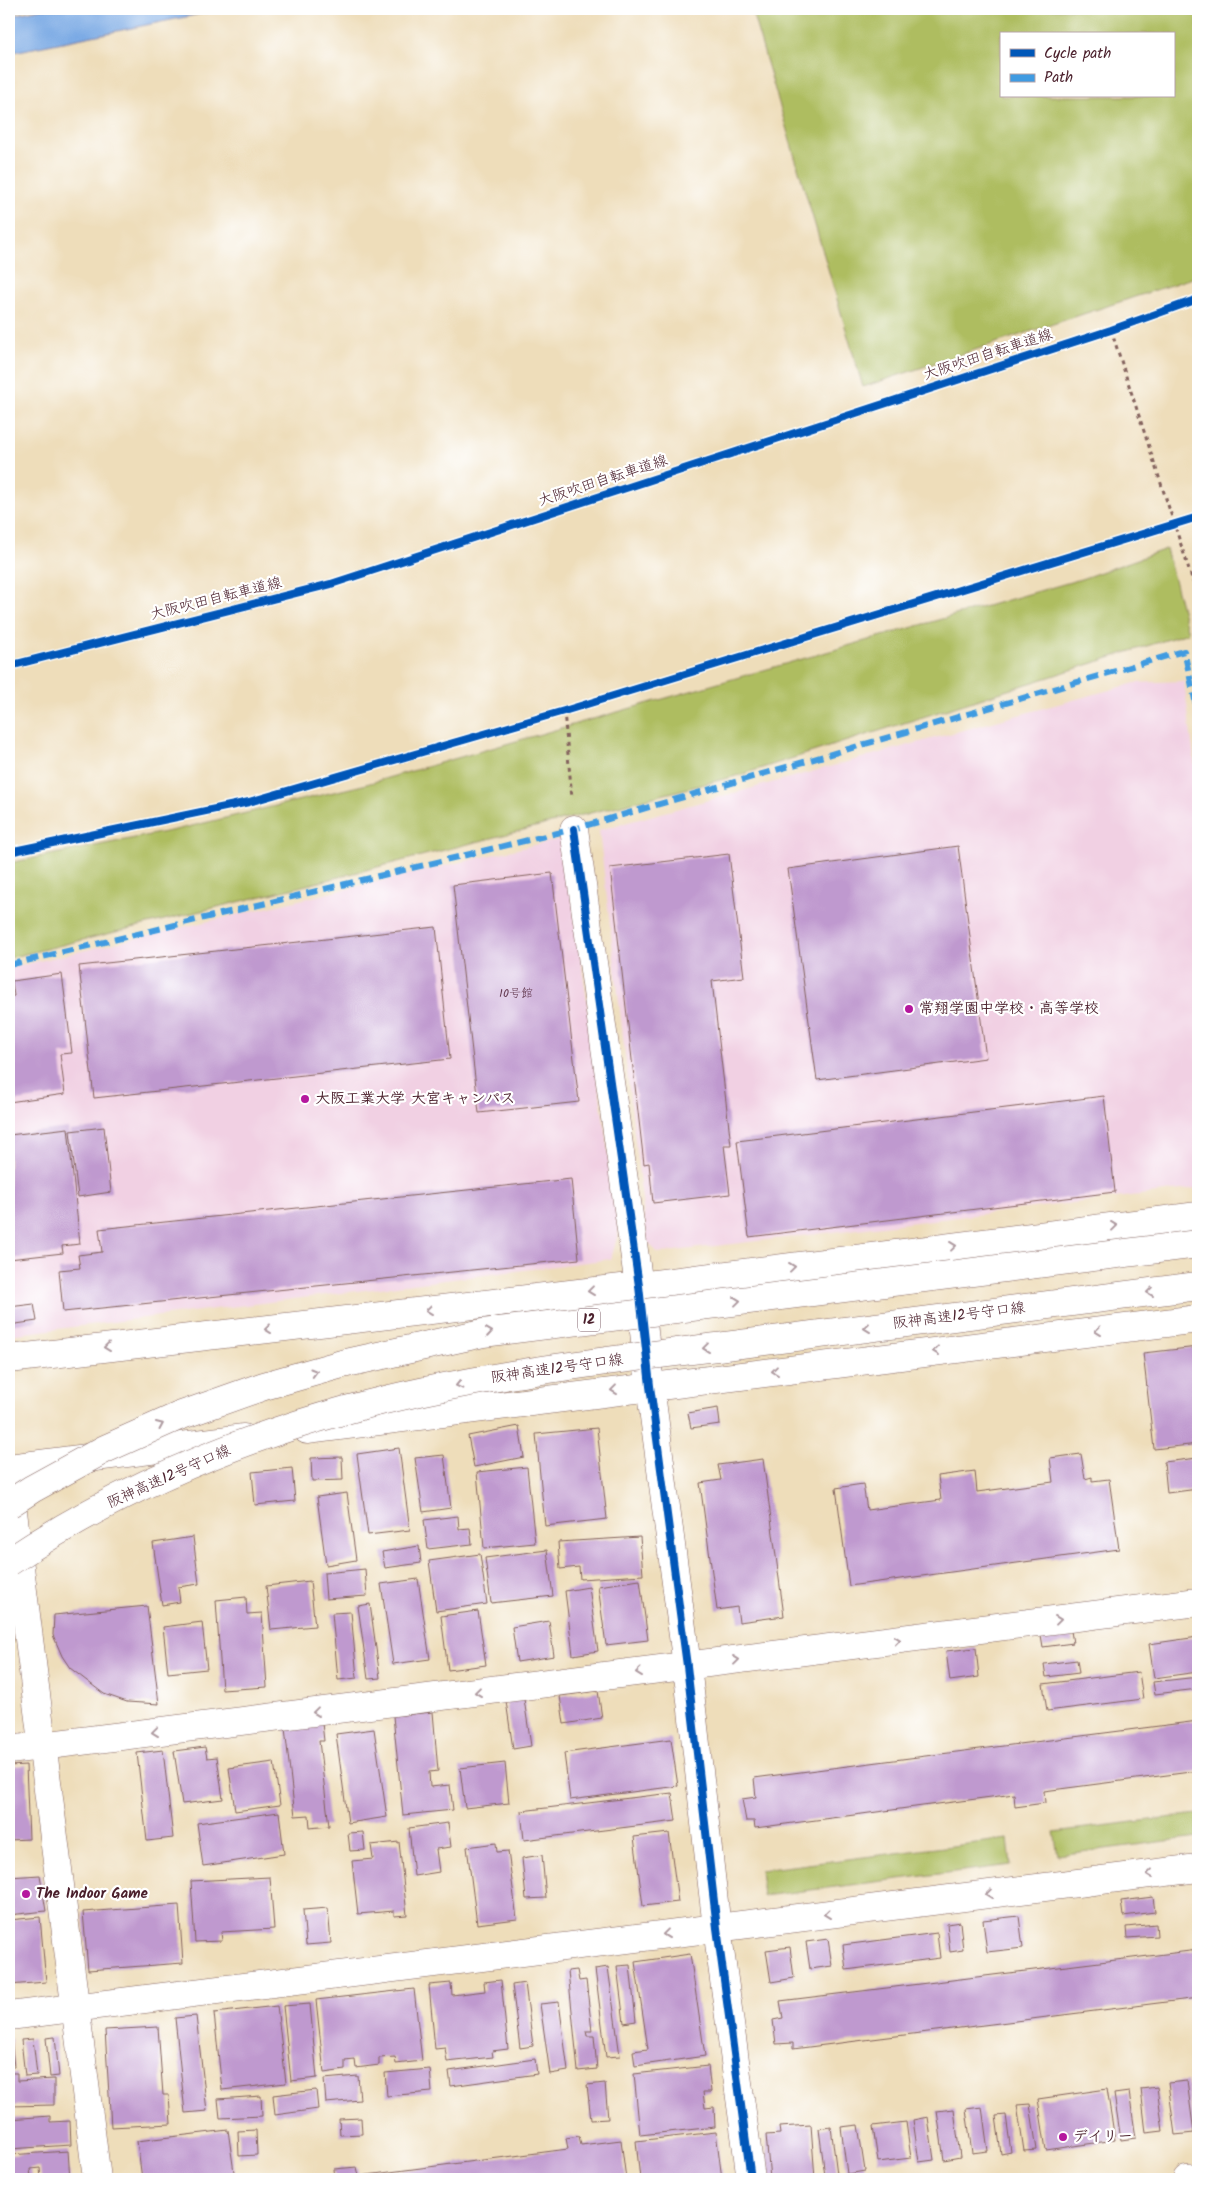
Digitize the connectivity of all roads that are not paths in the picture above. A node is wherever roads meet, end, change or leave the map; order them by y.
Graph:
1 (574, 828) road end
2 (1198, 1216) edge
3 (1198, 1244) edge
4 (639, 1286) junction
5 (1198, 1286) edge
6 (1198, 1319) edge
7 (9, 1359) edge
8 (650, 1386) junction
9 (9, 1468) edge
10 (9, 1480) edge
11 (9, 1504) edge
12 (9, 1562) edge
13 (1198, 1602) edge
14 (687, 1666) junction
15 (43, 1746) junction
16 (9, 1750) edge
17 (1198, 1868) edge
18 (717, 1928) junction
19 (76, 2008) junction
20 (9, 2016) edge
21 (1198, 2178) edge
22 (97, 2179) edge
23 (751, 2179) edge
24 (1187, 2179) edge

1 - 4 main road
4 -> 2 main road
11 -> 3 main road, 12, bridge
4 -> 7 main road
4 - 8 main road
5 -> 12 main road, 阪神高速12号守口線, bridge
6 -> 8 main road
8 -> 9 main road
8 - 14 main road
10 - 15 main road
14 -> 13 main road
14 -> 15 main road
14 - 18 main road
15 - 16 main road
15 - 19 main road
17 -> 18 main road
18 -> 19 main road
18 - 23 main road
19 - 20 main road
19 - 22 main road
21 - 24 main road

